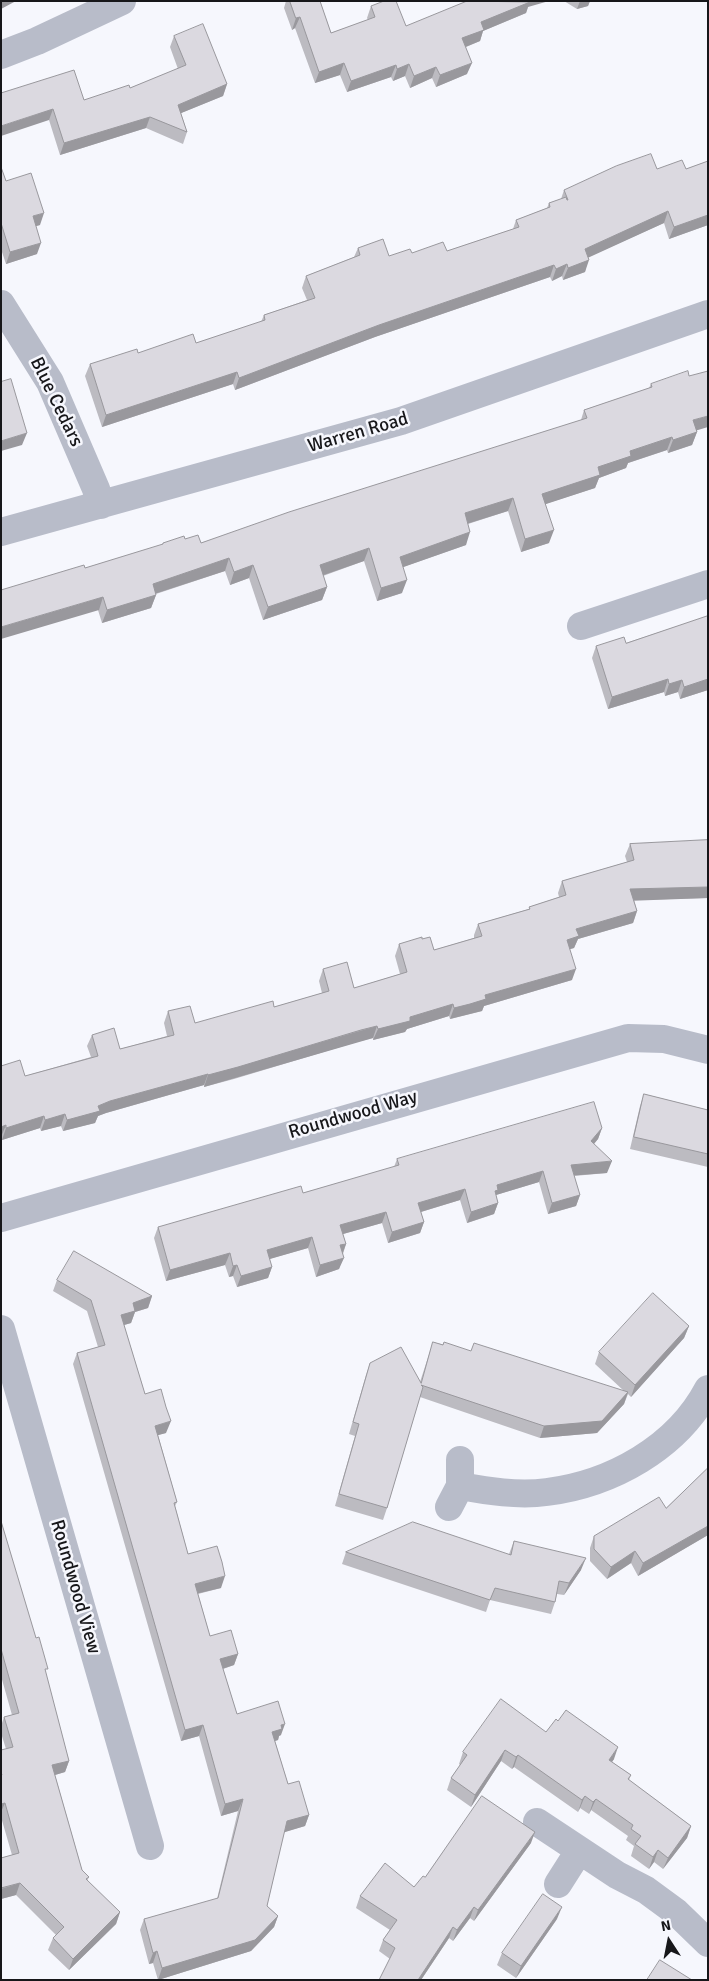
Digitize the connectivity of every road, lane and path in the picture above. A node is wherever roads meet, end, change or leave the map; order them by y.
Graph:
1 (122, 1) edge
2 (1, 55) edge
3 (1, 304) edge
4 (708, 314) edge
5 (101, 505) junction
6 (1, 532) edge
7 (708, 584) edge
8 (581, 626) dead end
9 (708, 1050) edge
10 (1, 1218) edge
11 (1, 1329) edge
12 (708, 1389) edge
13 (456, 1484) dead end
14 (536, 1822) dead end
15 (150, 1846) dead end
16 (579, 1851) junction
17 (558, 1884) dead end
18 (708, 1943) edge

1 - 2 street
3 - 5 street, Blue Cedars
4 - 5 street, Warren Road
5 - 6 street, Warren Road
7 - 8 street
9 - 10 street, Roundwood Way
11 - 15 street, Roundwood View
12 - 13 street
14 - 16 street
16 - 17 street
16 - 18 street

